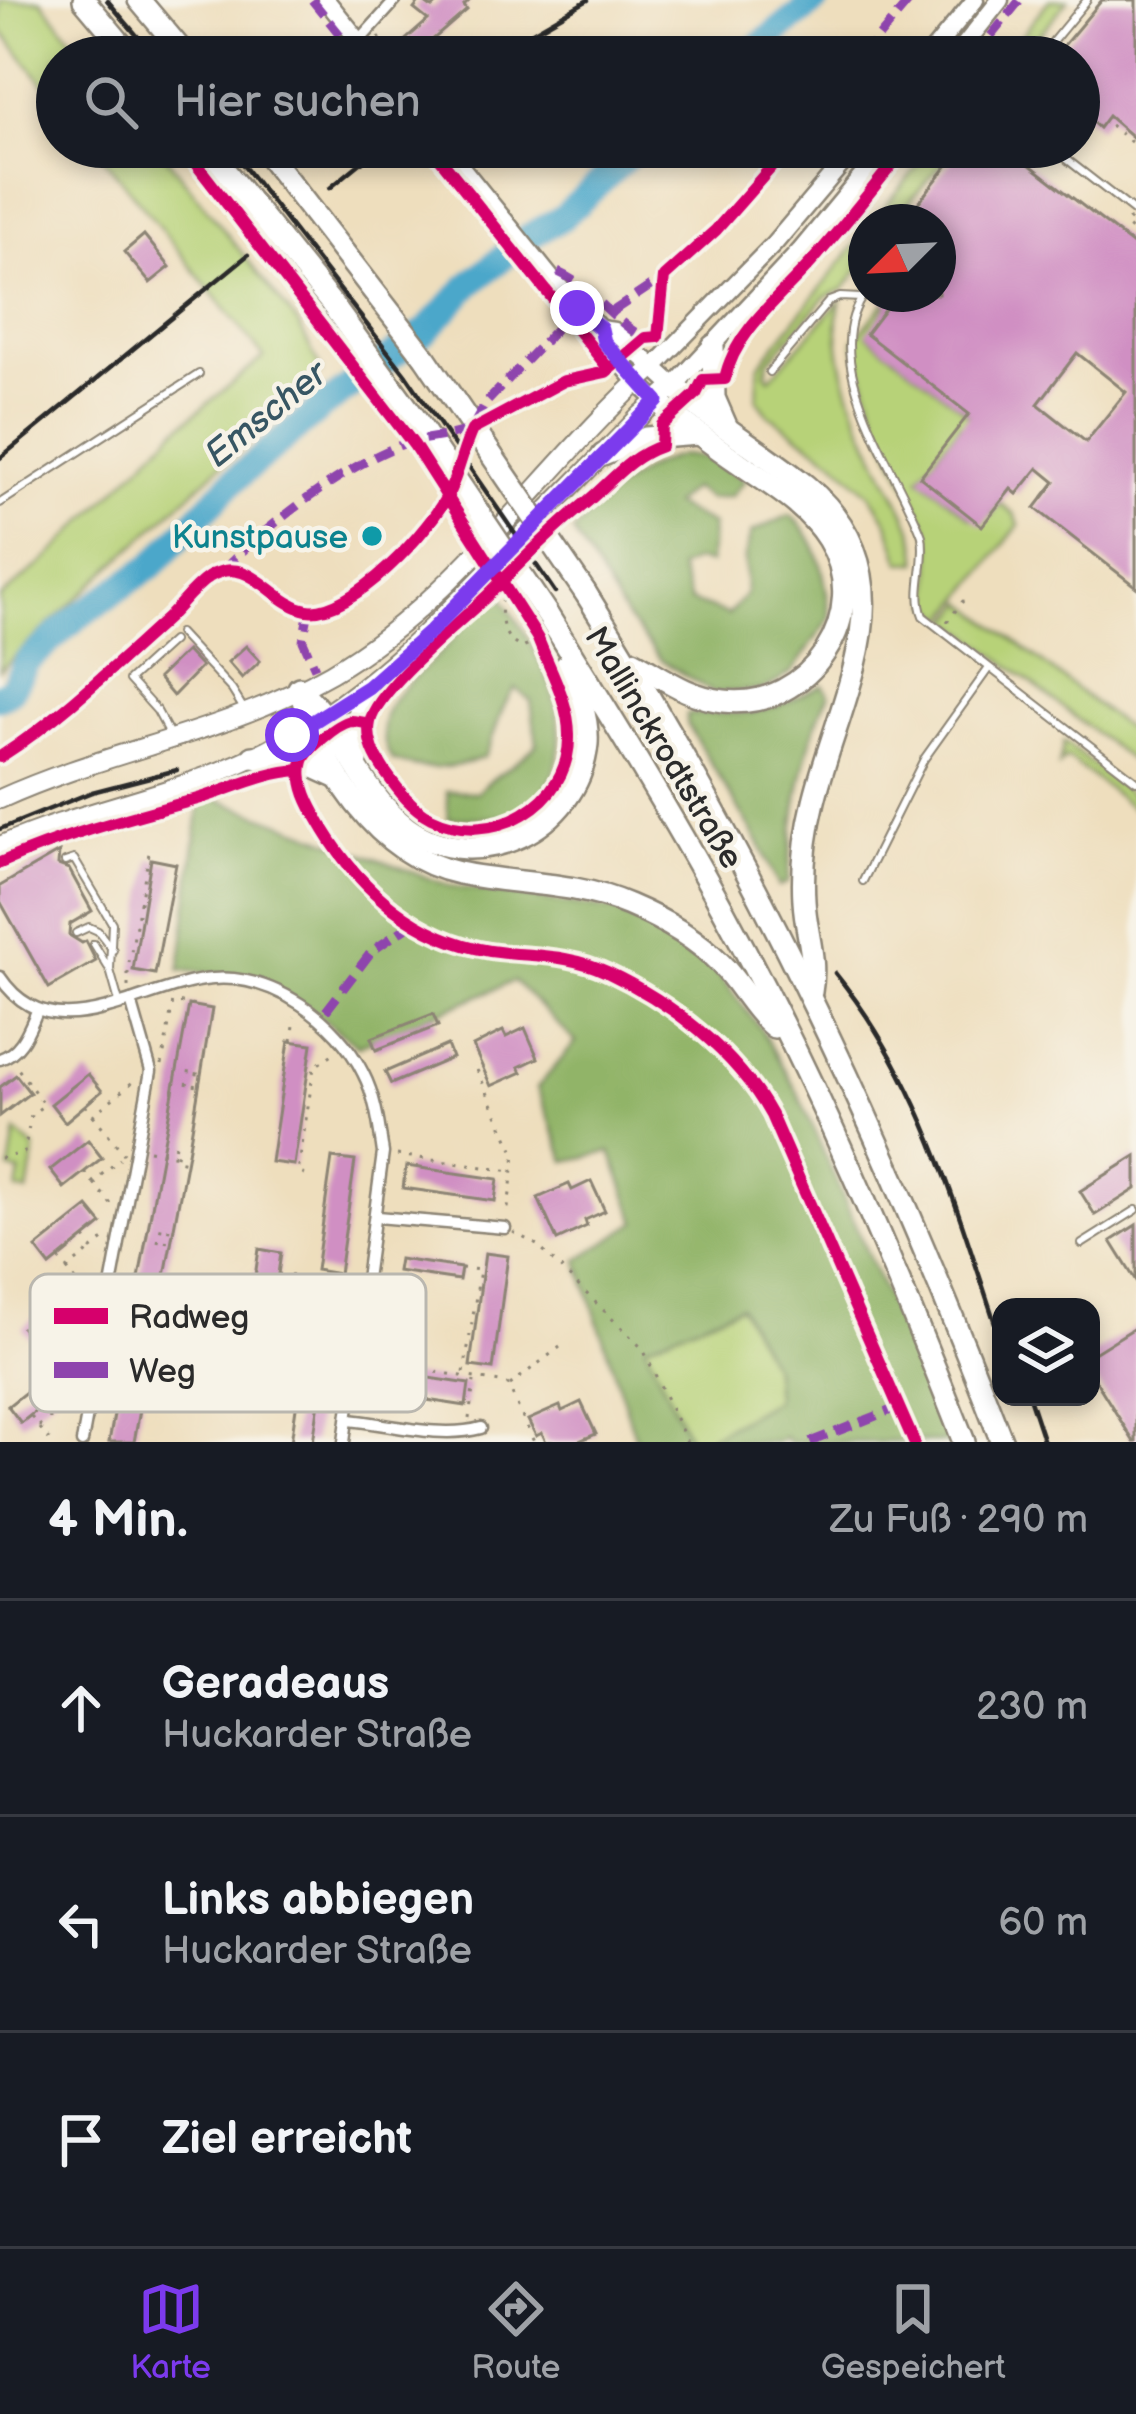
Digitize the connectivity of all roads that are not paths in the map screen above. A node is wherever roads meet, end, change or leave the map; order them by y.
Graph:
1 (84, 0) edge
2 (139, 0) edge
3 (326, 0) edge
4 (396, 0) edge
5 (974, 0) edge
6 (1000, 0) edge
7 (1087, 0) edge
8 (114, 36) edge
9 (169, 36) edge
10 (355, 36) edge
11 (364, 36) edge
12 (945, 36) edge
13 (972, 36) edge
14 (1057, 36) edge
15 (223, 168) edge
16 (278, 168) edge
17 (462, 168) edge
18 (838, 168) edge
19 (869, 168) edge
20 (1078, 168) edge
21 (1136, 213) edge
22 (848, 296) edge
23 (853, 312) edge
24 (601, 329) junction
25 (713, 346) junction
26 (654, 367) junction
27 (769, 372) dead end
28 (199, 374) dead end
29 (637, 382) junction
30 (666, 394) junction
31 (727, 429) junction
32 (698, 434) junction
33 (602, 455) junction
34 (0, 503) edge
35 (547, 614) junction
36 (179, 633) dead end
37 (172, 641) dead end
38 (627, 657) junction
39 (989, 668) junction
40 (368, 687) junction
41 (299, 688) junction
42 (247, 714) junction
43 (318, 718) junction
44 (173, 742) junction
45 (253, 757) junction
46 (350, 774) junction
47 (1136, 781) edge
48 (0, 799) edge
49 (0, 846) edge
50 (65, 862) dead end
51 (863, 881) dead end
52 (76, 933) dead end
53 (94, 944) dead end
54 (113, 950) junction
55 (110, 970) junction
56 (0, 977) edge
57 (811, 992) junction
58 (126, 998) junction
59 (38, 1011) junction
60 (789, 1039) junction
61 (0, 1059) edge
62 (1136, 1210) edge
63 (377, 1217) junction
64 (506, 1228) road end
65 (1082, 1244) dead end
66 (113, 1274) edge
67 (369, 1274) edge
68 (88, 1412) edge
69 (350, 1412) edge
70 (349, 1420) junction
71 (481, 1428) dead end
72 (82, 1442) edge
73 (344, 1442) edge
74 (964, 1442) edge
75 (1002, 1442) edge

1 - 8 highway
2 - 9 highway
3 - 10 main road
4 - 11 street
5 - 12 main road
6 - 13 main road
7 - 14 lane
15 - 35 highway, Mallinckrodtstraße, bridge
16 - 38 highway, Mallinckrodtstraße, bridge
17 - 24 main road
18 - 26 main road
19 - 25 main road
20 - 21 lane
22 - 27 lane
23 - 39 lane
24 - 26 main road
24 - 29 main road
25 - 30 main road
25 - 31 highway
26 - 29 main road
26 - 30 main road
28 - 34 lane
29 - 30 main road
29 - 41 main road
30 - 31 highway
30 - 32 highway
30 - 33 main road
31 - 57 highway
32 - 33 highway
32 - 38 highway
33 - 40 main road
35 - 46 highway
35 - 60 highway, Mallinckrodtstraße
36 - 42 lane
37 - 44 lane
38 - 57 highway, Mallinckrodtstraße
39 - 47 lane
39 - 51 lane
40 - 43 main road
40 - 46 highway
41 - 42 main road
41 - 43 highway
42 - 44 main road
43 - 45 main road
43 - 46 highway
44 - 48 main road
45 - 46 highway
45 - 49 main road
46 - 60 highway
50 - 54 lane
52 - 54 lane
53 - 55 lane
54 - 55 lane
55 - 58 lane
56 - 59 street
57 - 75 highway, Mallinckrodtstraße
58 - 59 street
58 - 63 street
58 - 66 street
59 - 61 street
60 - 74 highway, Mallinckrodtstraße
62 - 65 lane
63 - 64 street
63 - 67 street
68 - 72 street
69 - 70 street
70 - 71 street
70 - 73 street

